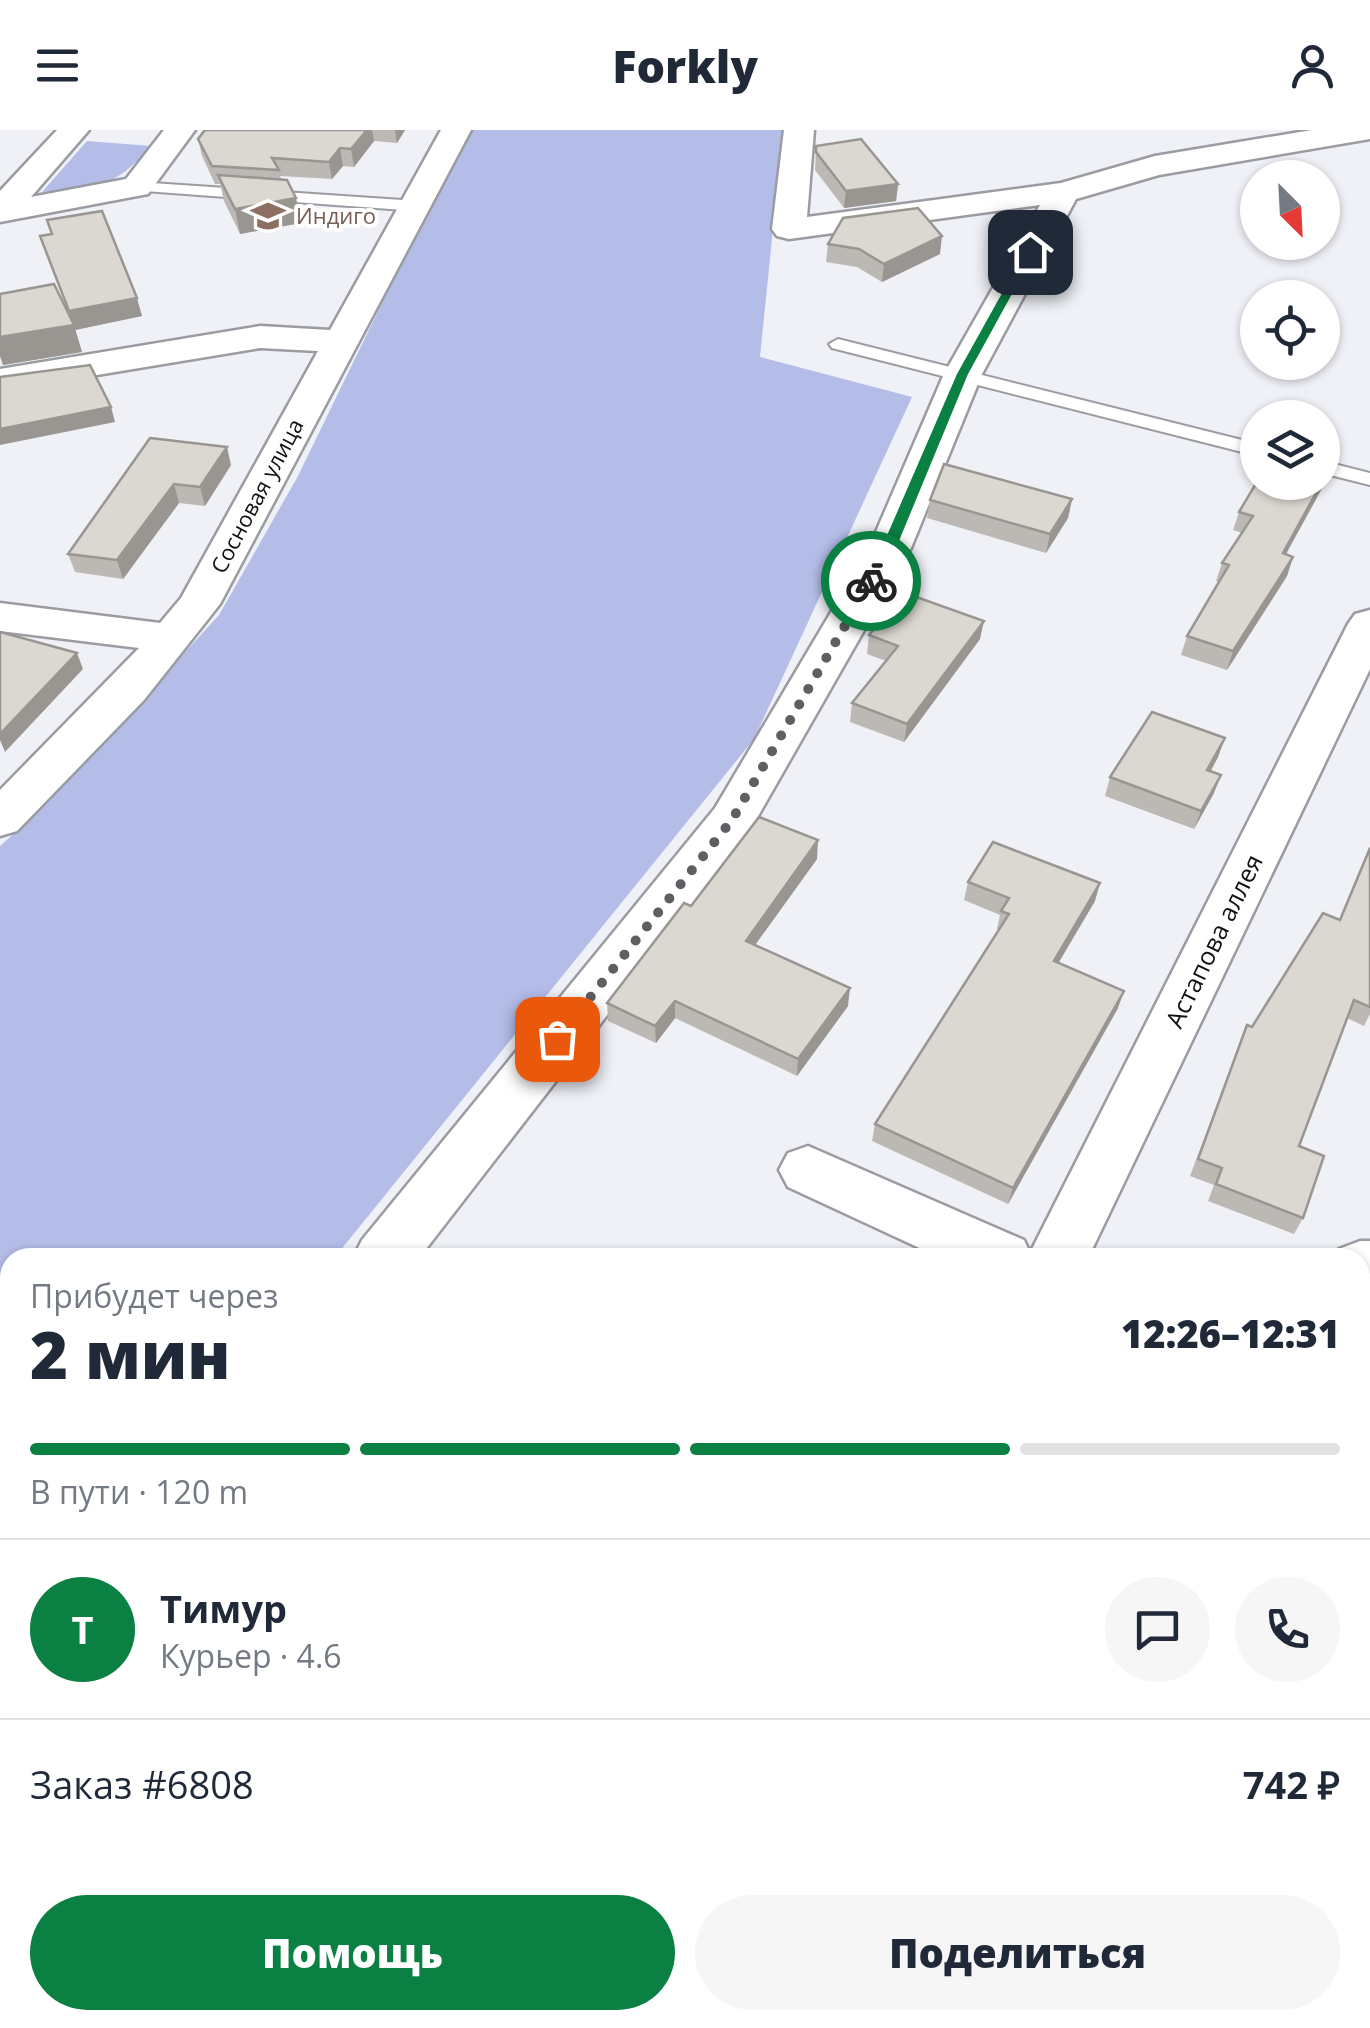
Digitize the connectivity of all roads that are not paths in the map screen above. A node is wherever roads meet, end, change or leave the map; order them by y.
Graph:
1 (74, 130) edge
2 (180, 130) edge
3 (456, 130) edge
4 (799, 130) edge
5 (1368, 130) edge
6 (1128, 142) dead end
7 (1155, 166) junction
8 (138, 187) junction
9 (1064, 192) junction
10 (417, 206) junction
11 (0, 212) edge
12 (339, 341) junction
13 (838, 344) dead end
14 (963, 374) junction
15 (0, 380) edge
16 (1240, 445) edge
17 (1340, 472) edge
18 (1370, 479) edge
19 (0, 616) edge
20 (1370, 624) edge
21 (171, 638) junction
22 (0, 820) edge
23 (808, 1170) dead end
24 (391, 1248) edge
25 (980, 1248) edge
26 (1063, 1248) edge

1 - 11 street
2 - 8 street
3 - 10 street, Сосновая улица
4 - 9 street
5 - 7 street
6 - 7 street
7 - 9 street
8 - 10 lane
8 - 11 street
9 - 14 street
10 - 12 street, Сосновая улица
12 - 15 street
12 - 21 street, Сосновая улица
13 - 14 lane
14 - 16 lane
14 - 24 street
17 - 18 lane
19 - 21 street
20 - 26 street, Астапова аллея
21 - 22 street, Сосновая улица
23 - 25 street

